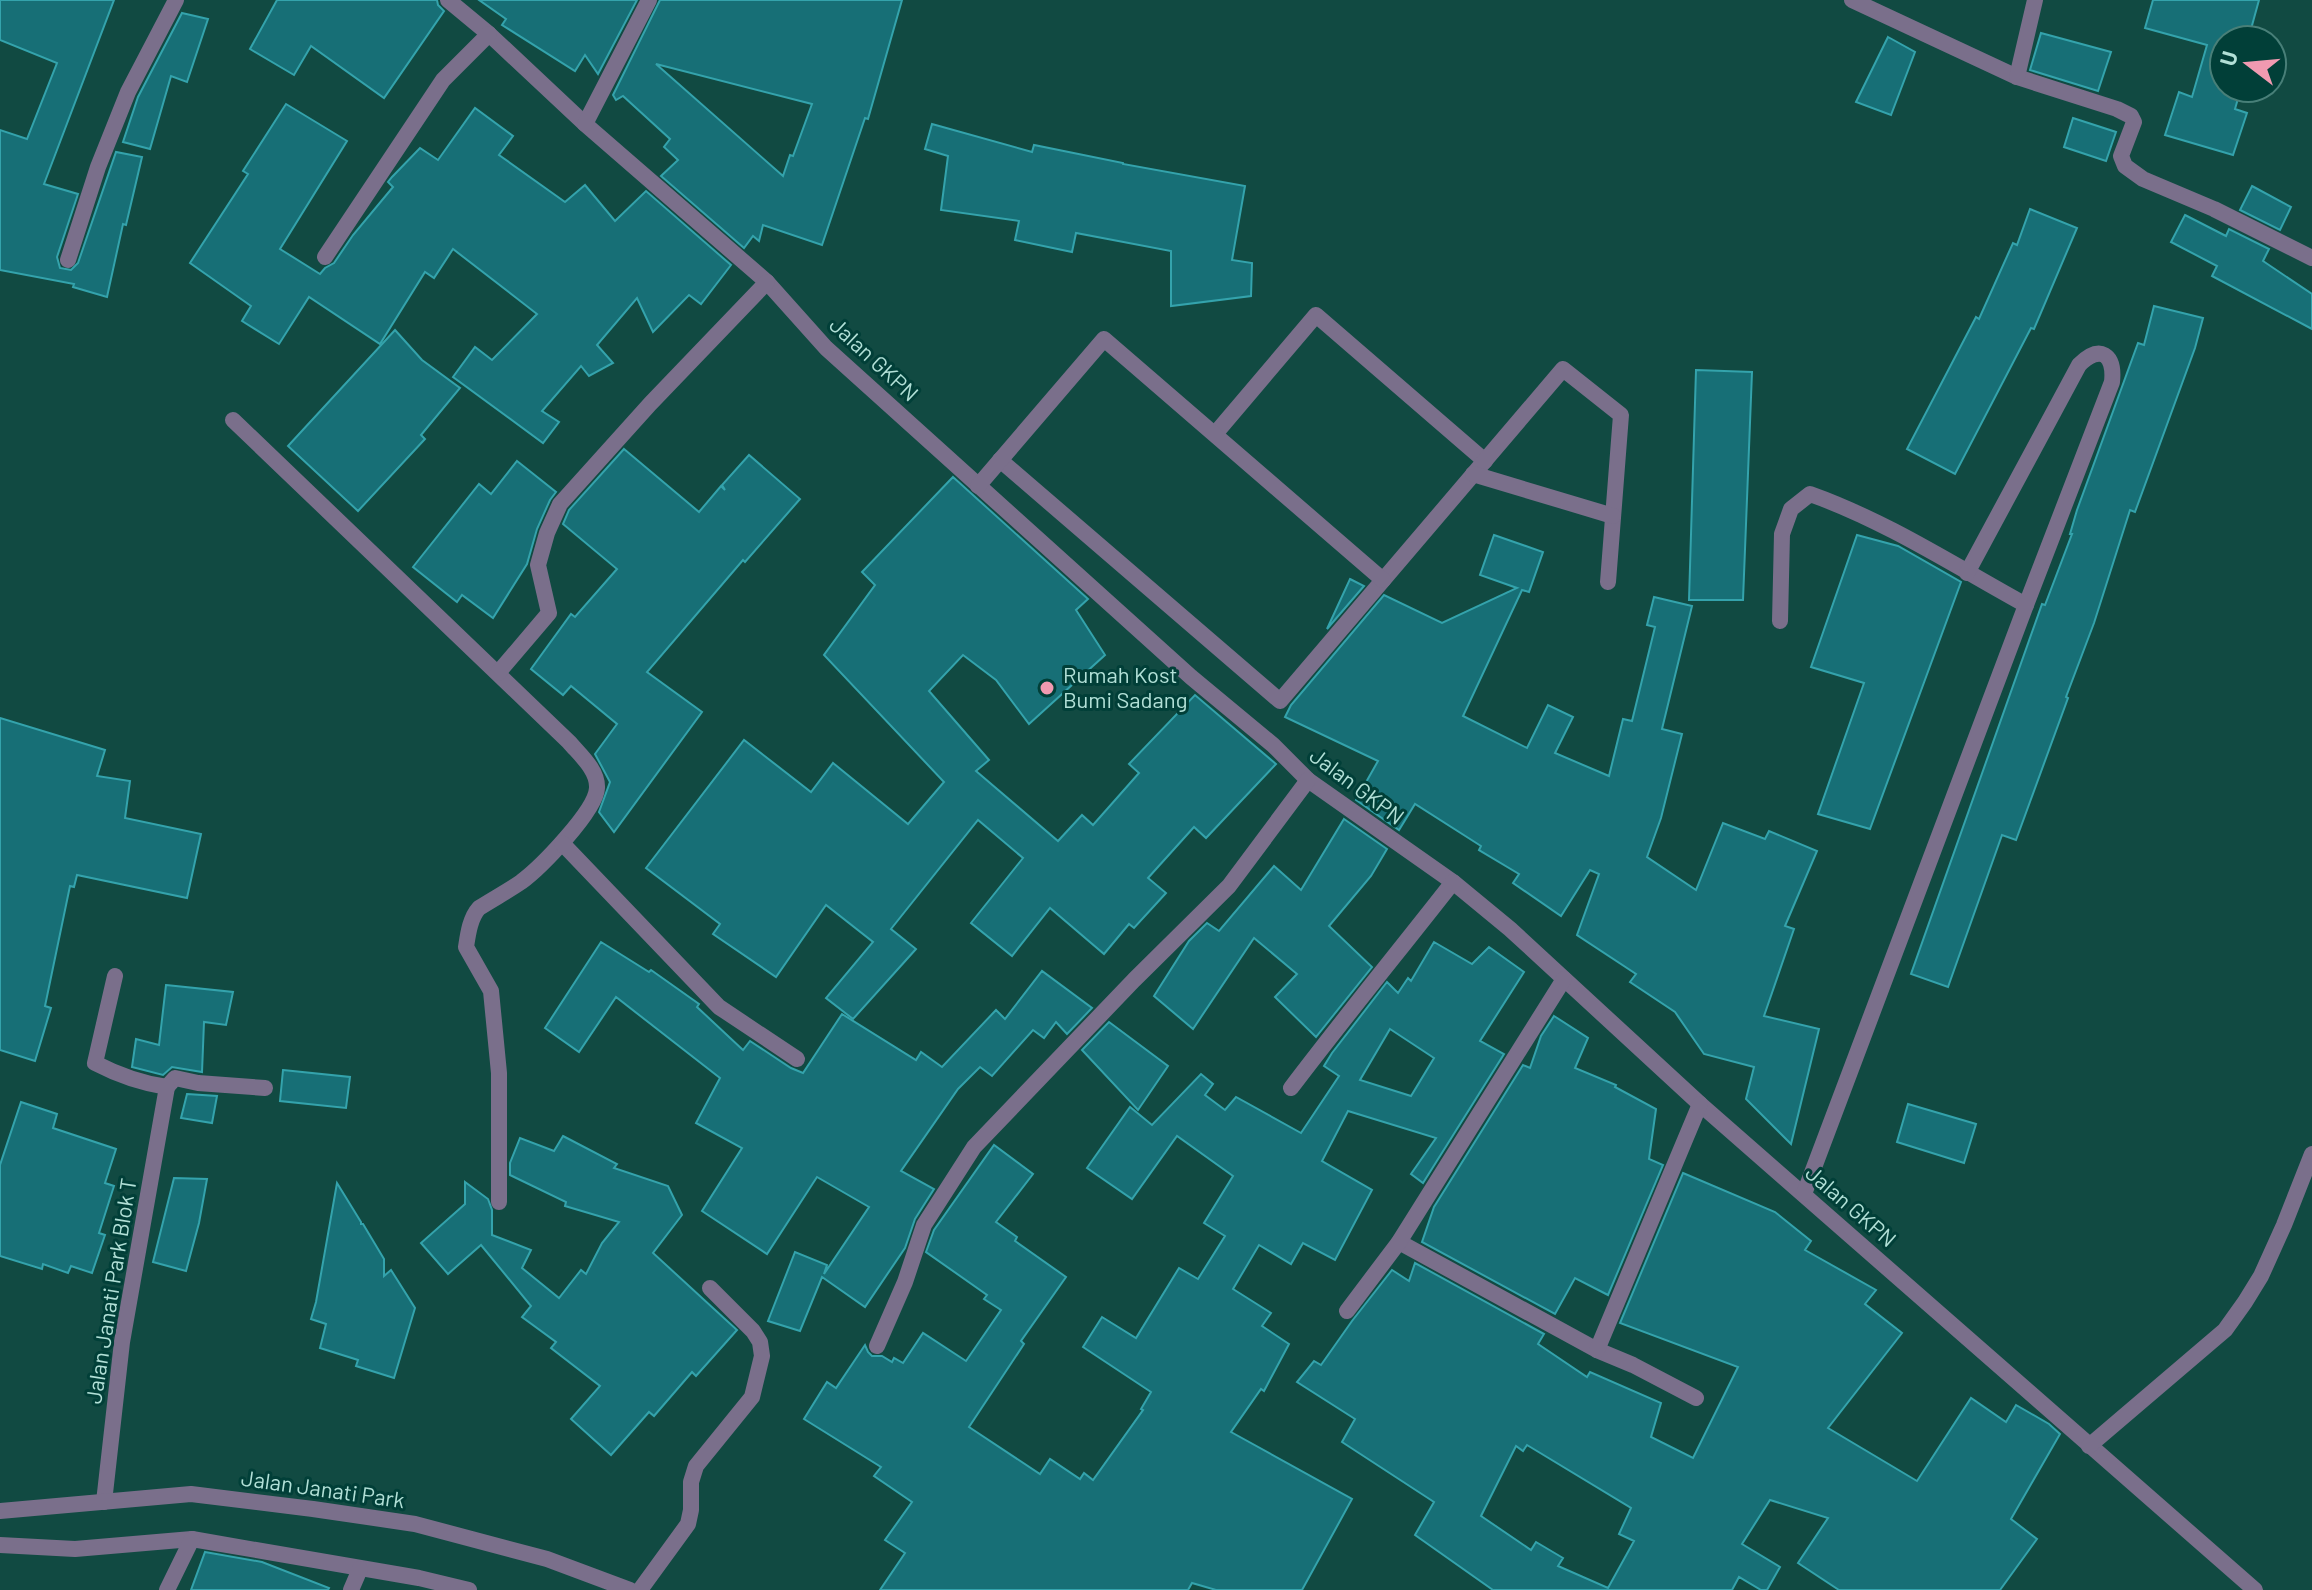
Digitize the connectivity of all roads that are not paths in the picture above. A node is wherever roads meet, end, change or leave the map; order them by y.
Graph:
1 (176, 0) edge
2 (448, 0) edge
3 (649, 0) edge
4 (1852, 0) edge
5 (2035, 0) edge
6 (489, 34) junction
7 (2017, 77) junction
8 (585, 124) junction
9 (325, 257) dead end
10 (2312, 258) edge
11 (68, 260) dead end
12 (767, 282) junction
13 (233, 420) dead end
14 (1215, 434) junction
15 (1000, 460) junction
16 (1485, 461) junction
17 (1473, 474) junction
18 (978, 486) junction
19 (1613, 516) junction
20 (1967, 573) junction
21 (1383, 580) junction
22 (1608, 582) dead end
23 (2026, 605) junction
24 (1780, 621) dead end
25 (498, 673) junction
26 (1308, 780) junction
27 (562, 843) junction
28 (1453, 882) junction
29 (115, 976) dead end
30 (1564, 979) junction
31 (797, 1059) dead end
32 (167, 1087) junction
33 (265, 1088) dead end
34 (1291, 1088) dead end
35 (1700, 1104) junction
36 (2312, 1154) edge
37 (1804, 1194) junction
38 (499, 1202) dead end
39 (1399, 1242) junction
40 (710, 1288) dead end
41 (1347, 1311) dead end
42 (877, 1346) dead end
43 (1597, 1350) junction
44 (1696, 1398) dead end
45 (2089, 1446) junction
46 (104, 1502) junction
47 (0, 1511) edge
48 (192, 1539) junction
49 (0, 1545) edge
50 (360, 1569) junction
51 (167, 1590) edge
52 (351, 1590) edge
53 (469, 1590) edge
54 (630, 1590) edge
55 (640, 1590) edge
56 (2255, 1590) edge

1 - 11 street
2 - 6 street, Jalan GKPN
3 - 8 street
4 - 7 street
5 - 7 street
6 - 8 street, Jalan GKPN
6 - 9 street
7 - 10 street
8 - 12 street, Jalan GKPN
12 - 18 street, Jalan GKPN
12 - 25 street
13 - 25 street
14 - 15 street
14 - 16 street
14 - 21 street
15 - 18 street
15 - 21 street
16 - 17 street
16 - 19 street
17 - 19 street
17 - 21 street
18 - 26 street, Jalan GKPN
19 - 22 street
20 - 23 street
20 - 23 street
20 - 24 street
23 - 37 street
25 - 27 street
26 - 28 street, Jalan GKPN
26 - 42 street
27 - 31 street
27 - 38 street
28 - 30 street, Jalan GKPN
28 - 34 street
29 - 32 street
30 - 35 street, Jalan GKPN
30 - 39 street
32 - 33 street
32 - 46 street, Jalan Janati Park Blok T
35 - 37 street, Jalan GKPN
35 - 43 street
36 - 45 street
37 - 45 street, Jalan GKPN
39 - 41 street
39 - 43 street
40 - 55 street
43 - 44 street
45 - 56 street, Jalan GKPN
46 - 47 street, Jalan Janati Park
46 - 54 street, Jalan Janati Park
48 - 49 street
48 - 50 street
48 - 51 street
50 - 52 street
50 - 53 street

